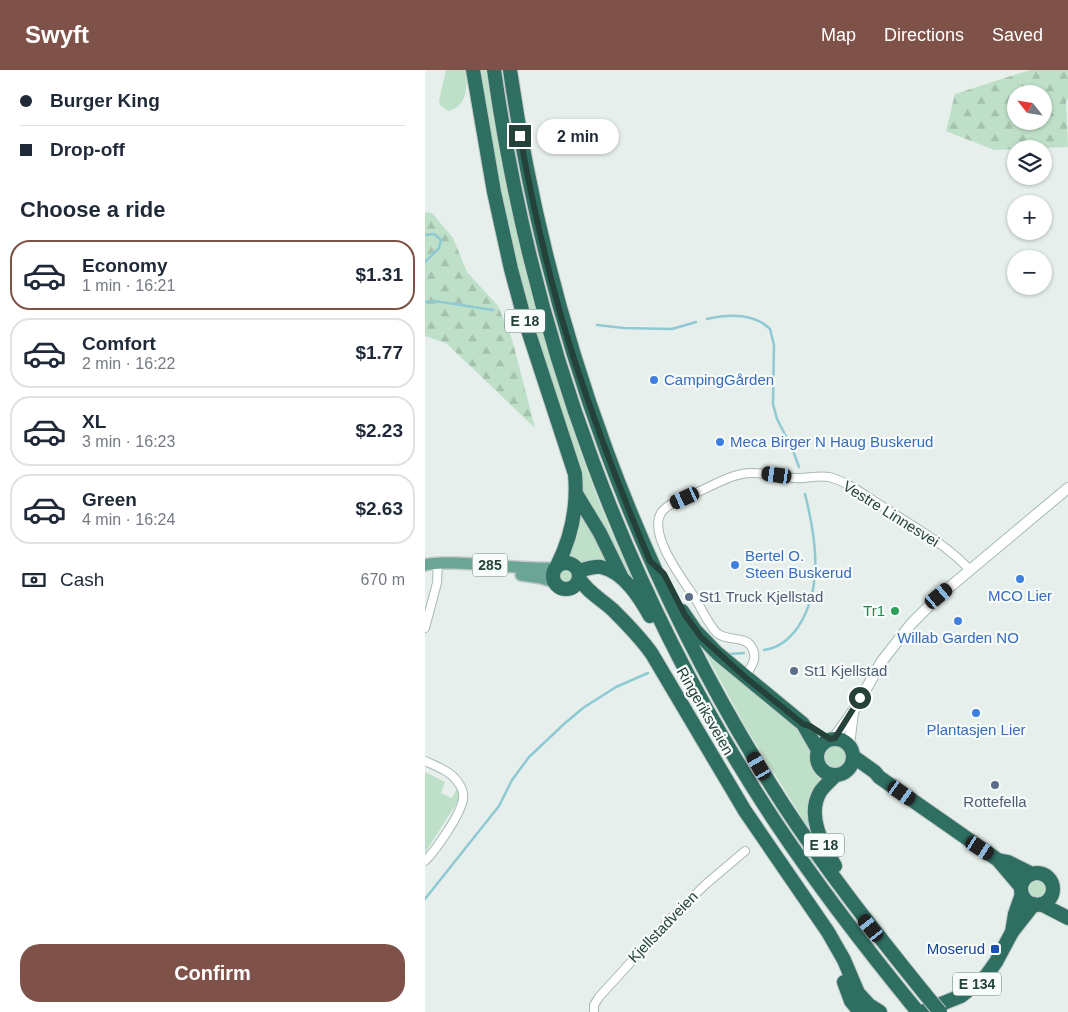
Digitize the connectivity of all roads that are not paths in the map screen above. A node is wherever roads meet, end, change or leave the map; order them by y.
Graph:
1 (473, 70) edge
2 (494, 70) edge
3 (510, 70) edge
4 (1068, 488) edge
5 (577, 495) junction
6 (650, 561) junction
7 (425, 565) edge
8 (438, 566) junction
9 (970, 570) junction
10 (555, 572) junction
11 (576, 579) junction
12 (623, 580) junction
13 (425, 628) edge
14 (688, 674) junction
15 (745, 677) junction
16 (853, 710) junction
17 (803, 724) junction
18 (832, 738) junction
19 (818, 750) junction
20 (851, 750) junction
21 (425, 760) edge
22 (842, 773) junction
23 (879, 777) junction
24 (745, 851) dead end
25 (998, 860) junction
26 (425, 861) edge
27 (1032, 874) junction
28 (1022, 890) junction
29 (1052, 893) junction
30 (1038, 904) junction
31 (1068, 912) edge
32 (861, 914) junction
33 (1068, 918) edge
34 (1012, 932) junction
35 (865, 1011) edge
36 (593, 1012) edge
37 (920, 1012) edge
38 (940, 1012) edge

1 - 5 highway, E 18
2 - 14 highway, E 18
3 - 6 highway, E 18
4 - 9 main road
5 - 10 highway, E 18
5 - 12 highway, E 18
6 - 15 highway, E 18
6 - 32 highway, E 18
7 - 8 main road, 285
8 - 10 main road, 285
8 - 13 street
9 - 15 street, Vestre Linnesvei
9 - 16 main road
10 - 11 highway
10 - 11 highway
11 - 12 highway, E 18
11 - 35 highway, Ringeriksveien
12 - 14 highway, E 18
14 - 37 highway, E 18
15 - 17 highway, E 18
16 - 18 main road
16 - 20 main road
17 - 18 highway, E 18
17 - 19 highway, E 18
18 - 19 highway
18 - 20 highway, E 18
19 - 22 highway, E 18
20 - 22 highway, E 18
20 - 23 highway, E 18
21 - 26 street
22 - 23 highway, E 18
22 - 32 highway, E 18
23 - 25 highway, E 18
24 - 36 street, Kjellstadveien
25 - 27 highway, E 18
25 - 28 highway, E 18
27 - 28 highway, E 134
27 - 29 highway
28 - 30 highway
28 - 34 highway, E 134
29 - 30 highway, E 134
29 - 31 highway
30 - 33 highway
30 - 34 highway, E 134
32 - 38 highway, E 18, bridge
34 - 37 highway, E 134

